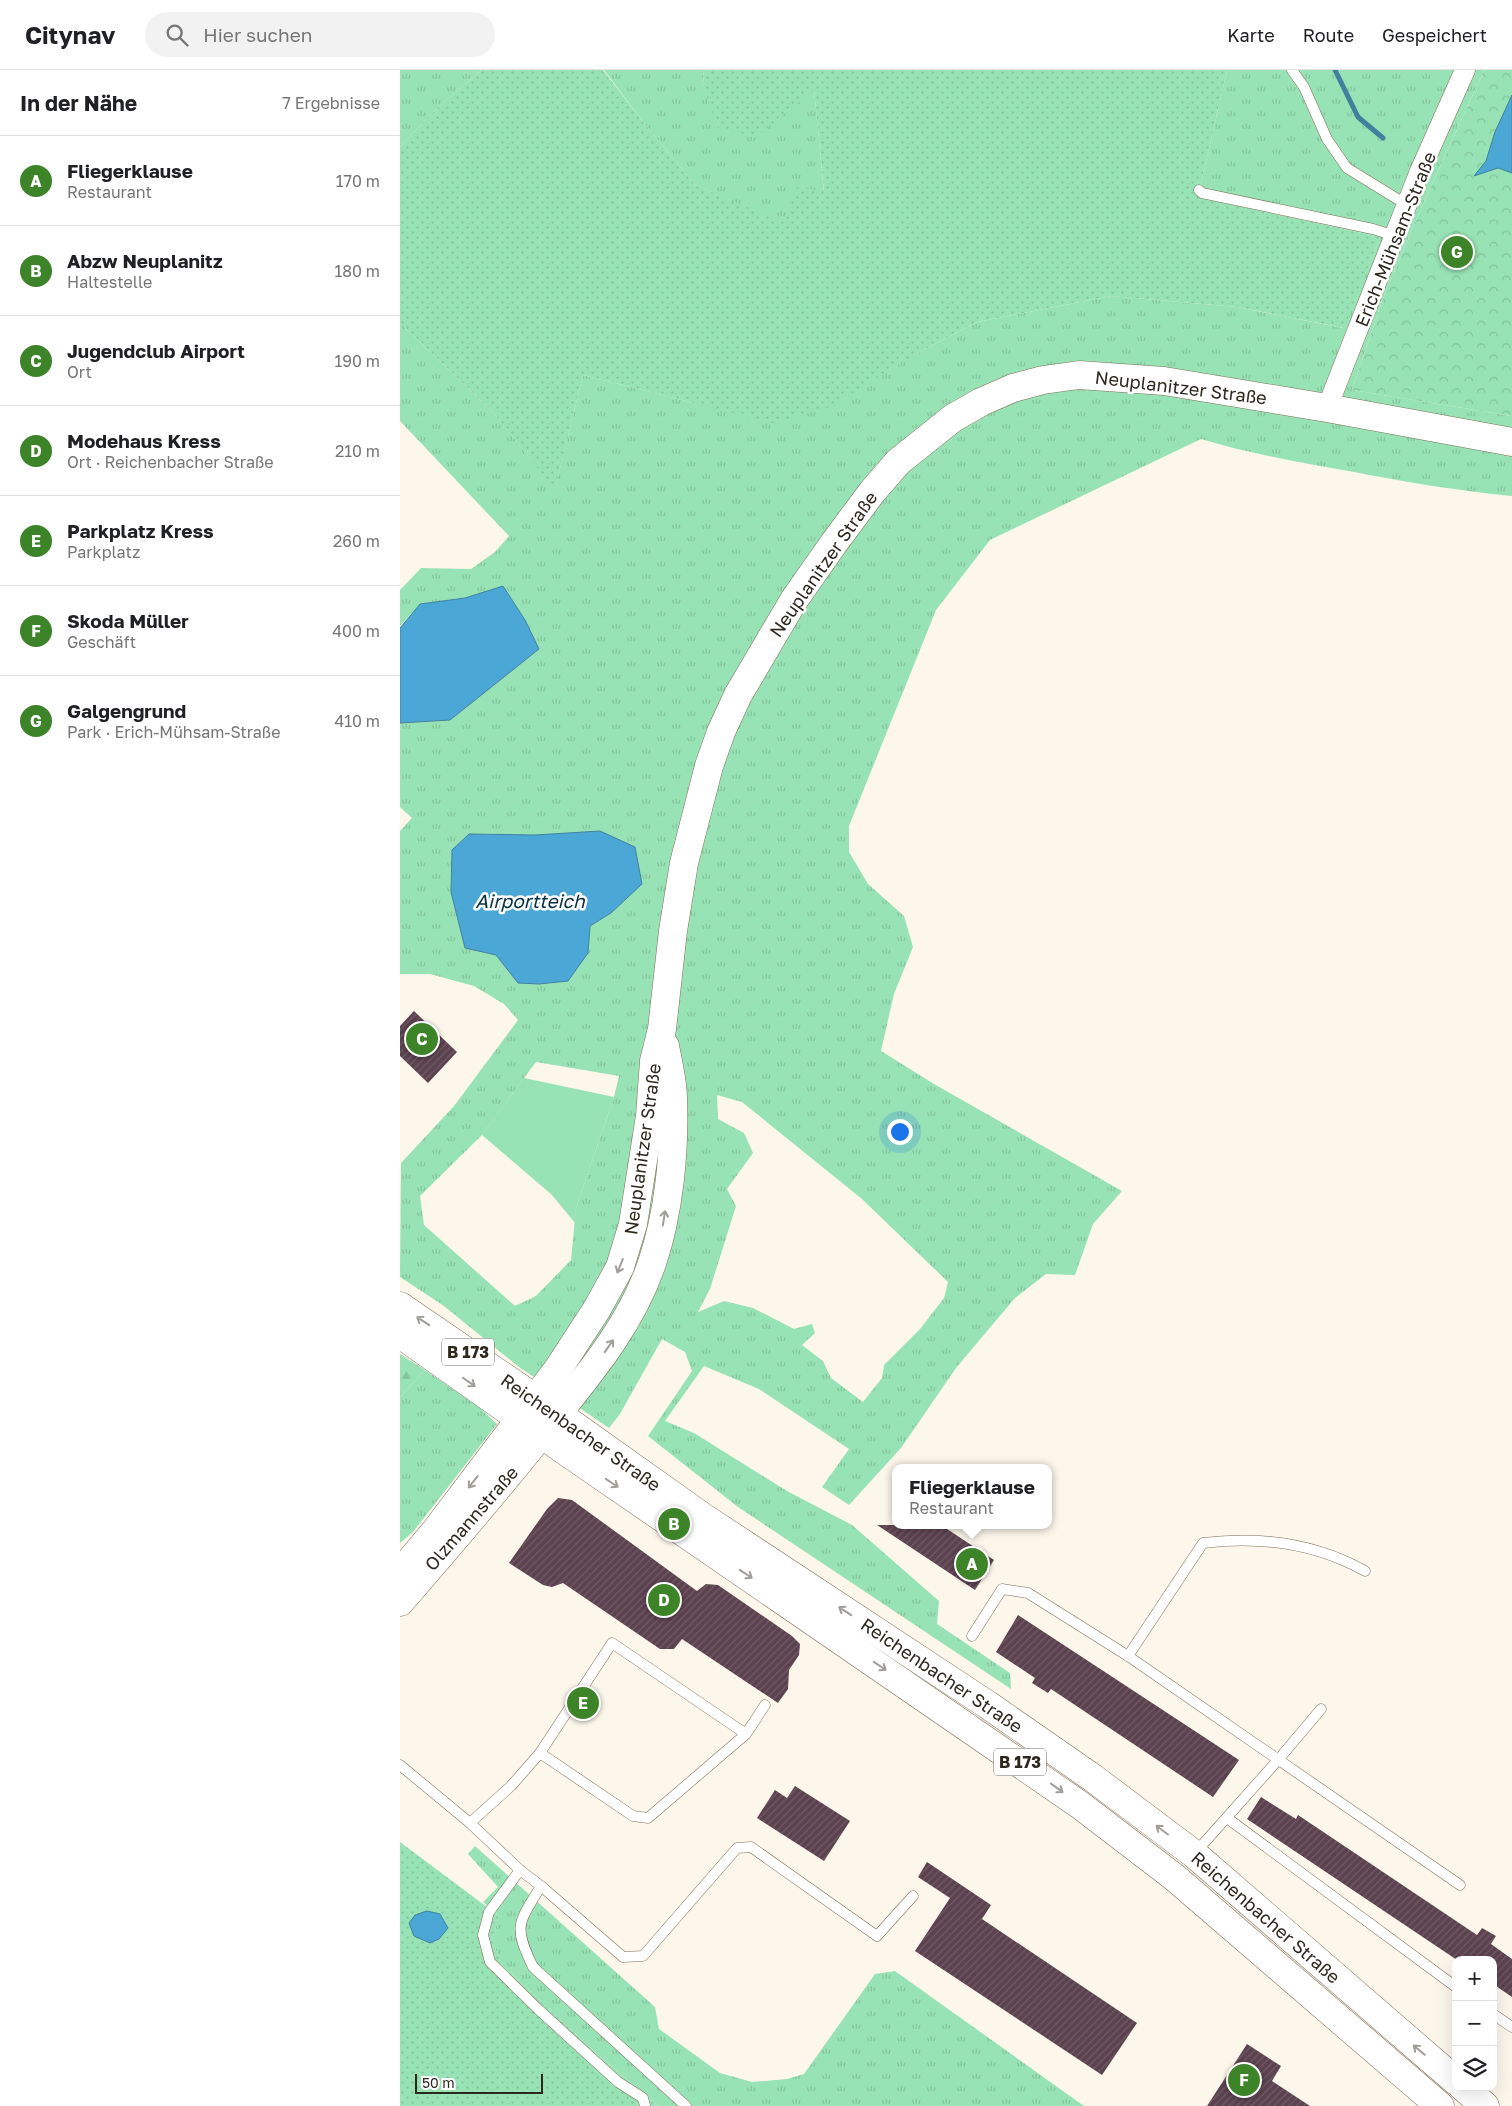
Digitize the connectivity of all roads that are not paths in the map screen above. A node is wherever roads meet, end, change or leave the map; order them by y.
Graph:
1 (1292, 70) edge
2 (1465, 70) edge
3 (1199, 190) dead end
4 (1408, 205) junction
5 (1395, 236) junction
6 (1327, 408) junction
7 (1512, 442) edge
8 (400, 1306) edge
9 (400, 1334) edge
10 (539, 1416) junction
11 (1366, 1571) dead end
12 (400, 1572) edge
13 (400, 1602) edge
14 (972, 1636) dead end
15 (1128, 1656) junction
16 (765, 1705) dead end
17 (1321, 1709) dead end
18 (746, 1734) junction
19 (540, 1753) junction
20 (1278, 1760) junction
21 (400, 1765) edge
22 (1226, 1818) junction
23 (470, 1824) junction
24 (1194, 1854) junction
25 (520, 1870) junction
26 (1174, 1877) junction
27 (1460, 1885) dead end
28 (541, 1886) junction
29 (913, 1896) dead end
30 (1452, 1984) edge
31 (1497, 2017) edge
32 (1512, 2027) edge
33 (1452, 2078) edge
34 (1468, 2091) edge
35 (645, 2106) edge
36 (686, 2106) edge
37 (1440, 2106) edge
38 (1485, 2106) edge

1 - 4 lane
2 - 4 street, Erich-Mühsam-Straße
3 - 5 lane
4 - 5 street, Erich-Mühsam-Straße
5 - 6 street, Erich-Mühsam-Straße
6 - 7 main road, Neuplanitzer Straße
6 - 10 main road, Neuplanitzer Straße
10 -> 8 main road, Reichenbacher Straße / B 173
9 -> 10 main road, Reichenbacher Straße / B 173
10 -> 12 main road, Olzmannstraße
10 - 13 main road, Olzmannstraße
24 -> 10 main road, Reichenbacher Straße / B 173
10 -> 26 main road, Reichenbacher Straße / B 173
11 - 15 lane
14 - 15 lane
15 - 20 lane
16 - 18 lane
17 - 20 lane
18 - 19 lane
18 - 19 lane
19 - 23 lane
20 - 22 lane
20 - 27 lane
21 - 23 lane
22 - 24 lane
22 - 30 lane
23 - 25 lane
24 - 26 main road
33 -> 24 main road, Reichenbacher Straße / B 173
25 - 28 lane
25 - 35 lane
26 - 37 main road, Reichenbacher Straße / B 173
28 - 29 lane
28 - 36 lane
31 - 32 lane
34 - 38 main road

